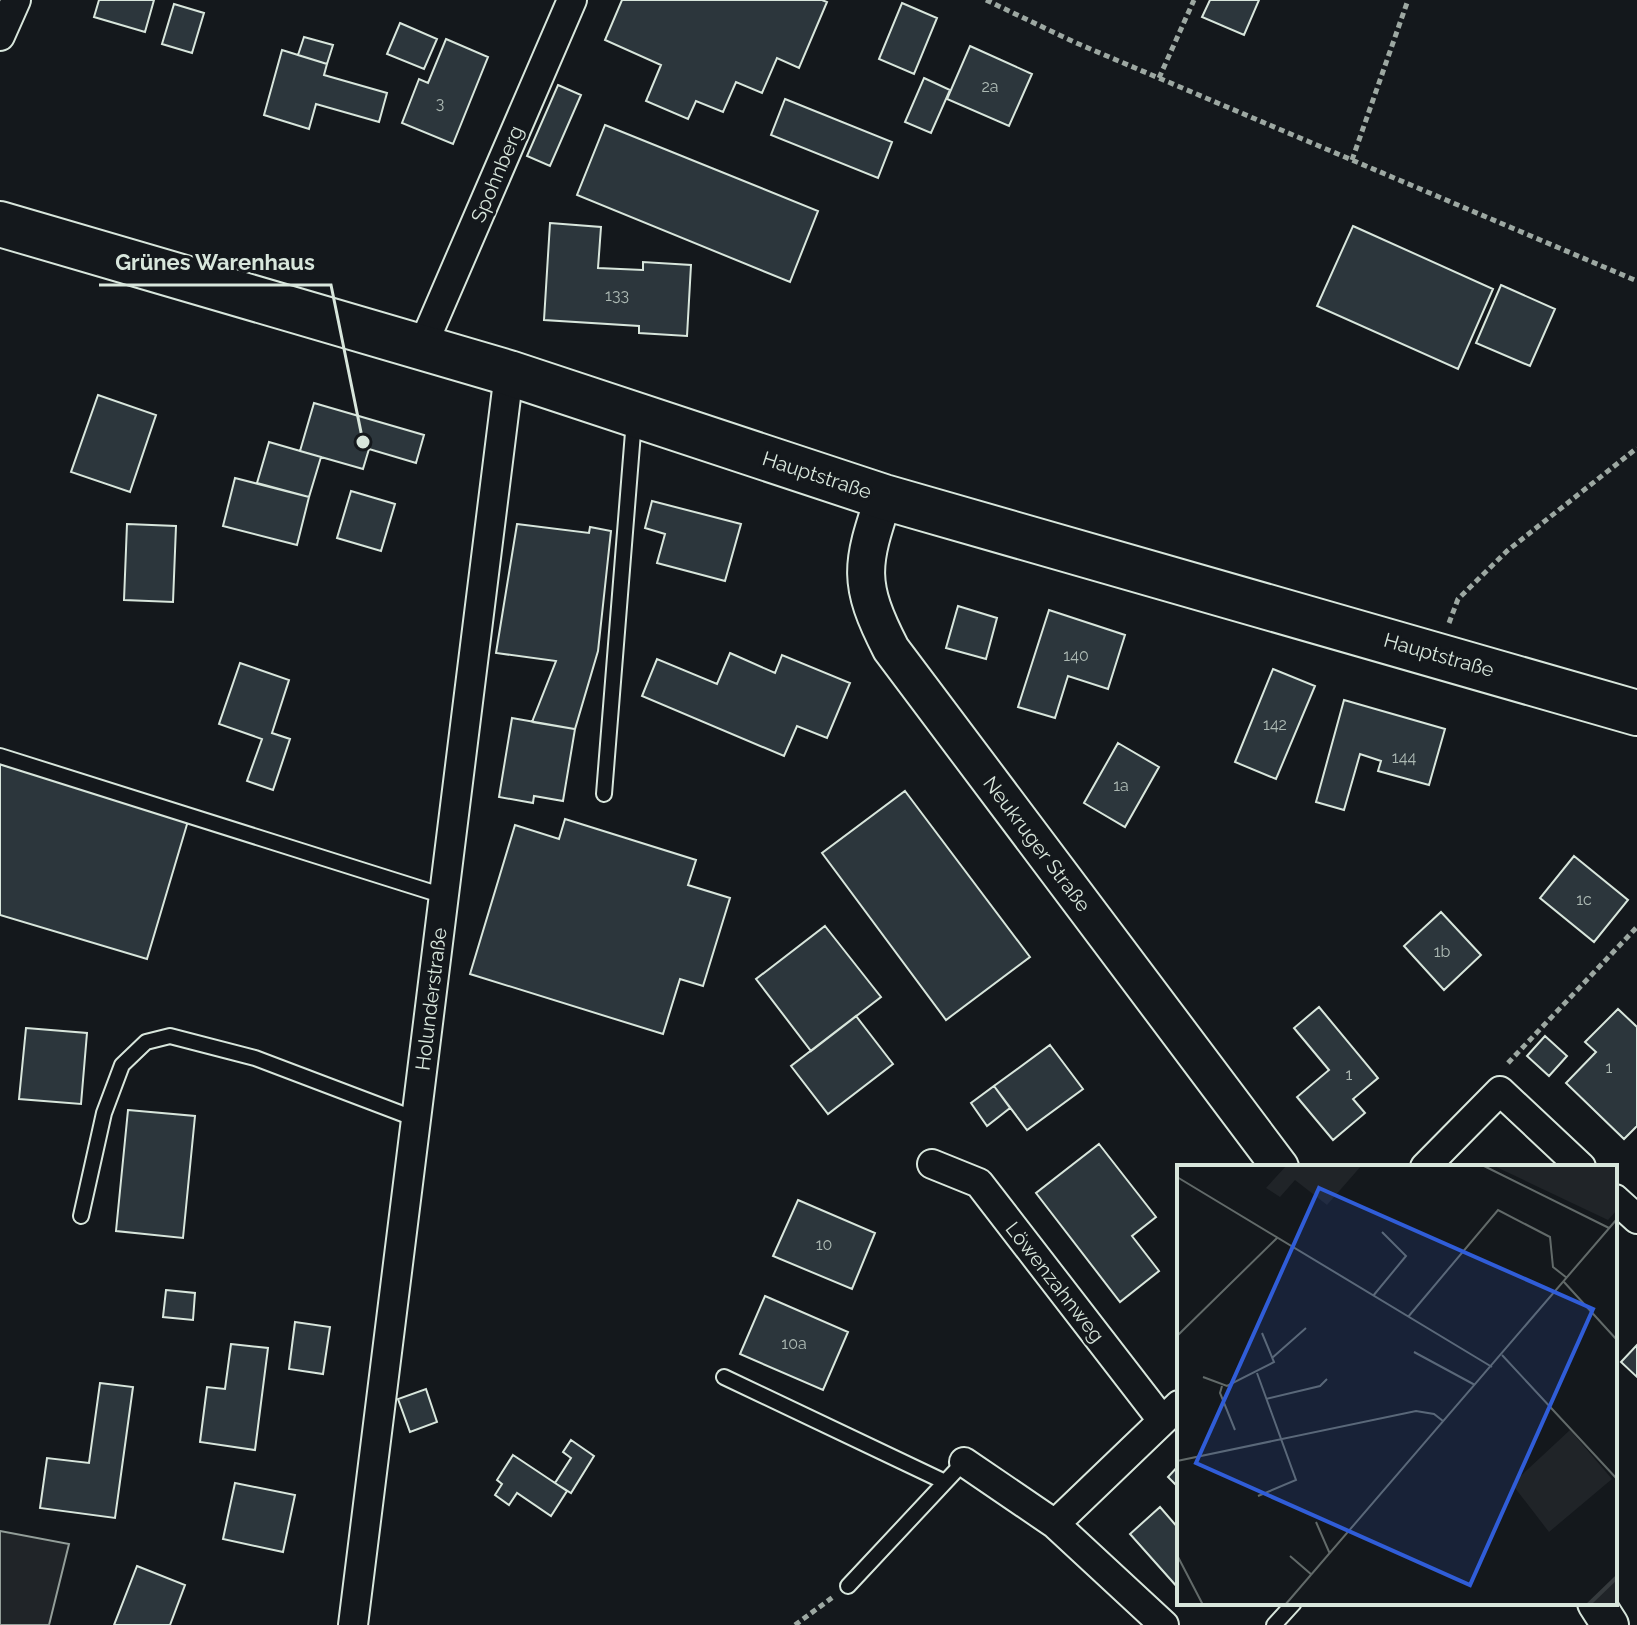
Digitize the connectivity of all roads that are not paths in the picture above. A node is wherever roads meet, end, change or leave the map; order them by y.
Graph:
1 (16, 0) edge
2 (572, 0) edge
3 (0, 36) edge
4 (0, 224) edge
5 (422, 347) junction
6 (509, 373) junction
7 (634, 415) junction
8 (884, 497) junction
9 (1637, 713) edge
10 (0, 756) edge
11 (604, 794) dead end
12 (444, 896) junction
13 (416, 1119) junction
14 (932, 1164) dead end
15 (1278, 1165) edge
16 (1427, 1165) edge
17 (1579, 1165) edge
18 (1617, 1201) edge
19 (81, 1216) dead end
20 (1637, 1219) edge
21 (724, 1377) dead end
22 (1171, 1412) edge
23 (954, 1472) junction
24 (1055, 1524) junction
25 (848, 1586) road end
26 (1292, 1605) edge
27 (1597, 1605) edge
28 (353, 1625) edge
29 (1164, 1625) edge
30 (1274, 1625) edge
31 (1610, 1625) edge

1 - 3 street
2 - 5 street, Spohnberg
4 - 5 main road, Hauptstraße
5 - 6 main road, Hauptstraße
6 - 7 main road, Hauptstraße
6 - 12 street, Holunderstraße
7 - 8 main road, Hauptstraße
7 - 11 lane
8 - 9 main road, Hauptstraße
8 - 15 street, Neukruger Straße
10 - 12 lane
12 - 13 street, Holunderstraße
13 - 19 lane
13 - 28 street, Holunderstraße
14 - 22 street, Löwenzahnweg
16 - 17 street
18 - 20 street
21 - 23 lane
22 - 24 street, Löwenzahnweg
23 - 24 street
23 - 25 lane
24 - 29 street
26 - 30 lane
27 - 31 street

